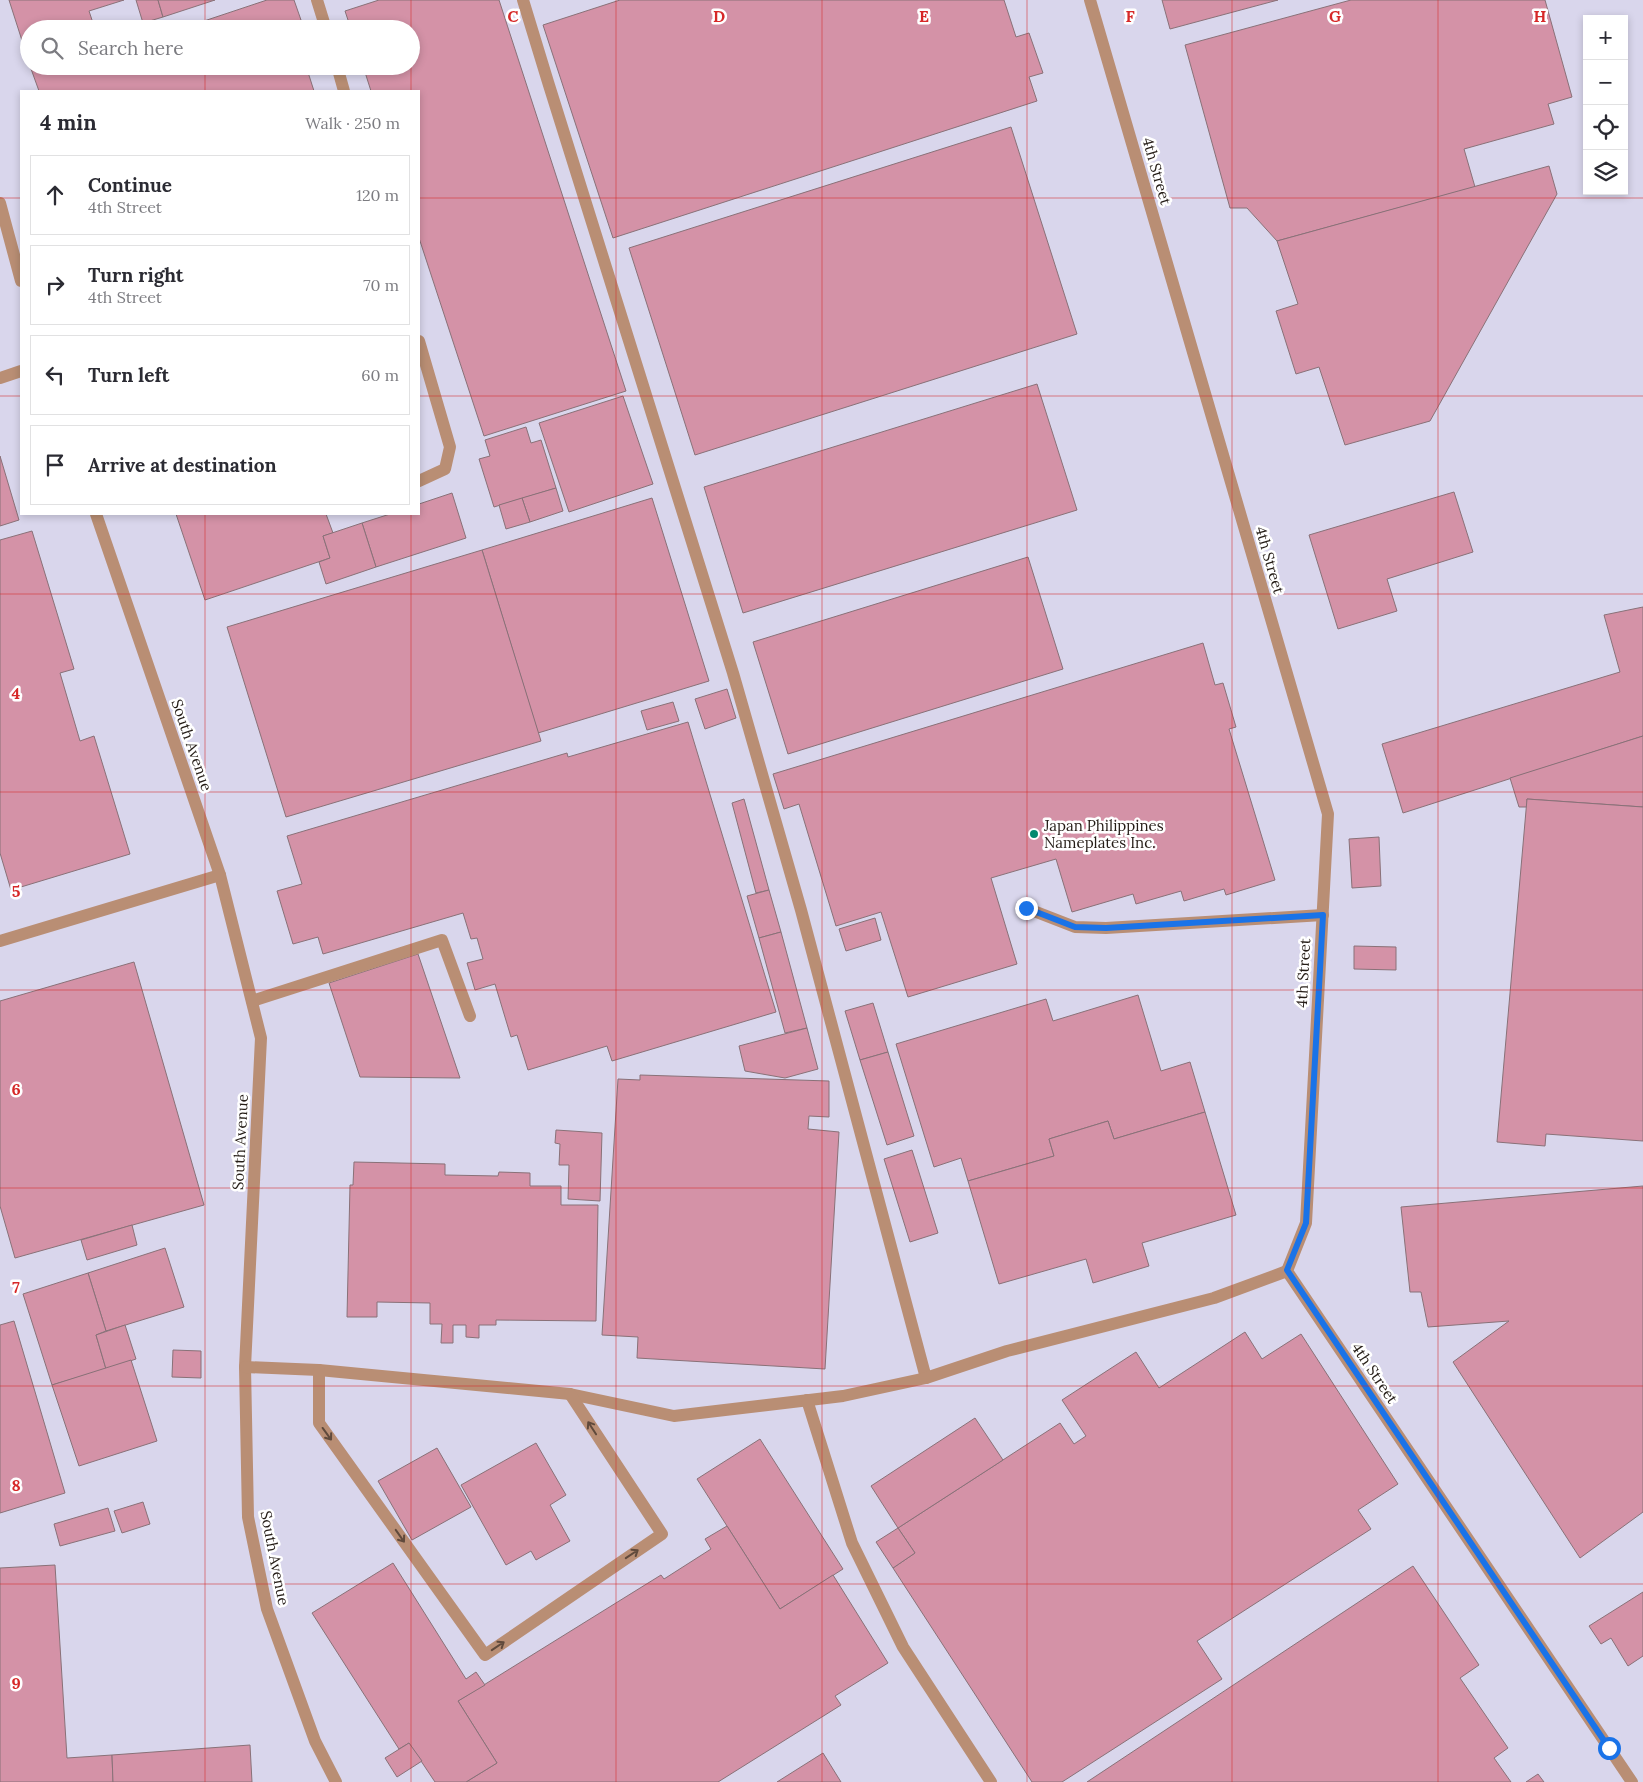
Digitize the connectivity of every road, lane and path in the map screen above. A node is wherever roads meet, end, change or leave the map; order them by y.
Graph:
1 (317, 0) edge
2 (523, 0) edge
3 (1090, 0) edge
4 (323, 20) edge
5 (340, 75) edge
6 (344, 90) edge
7 (0, 204) edge
8 (20, 277) edge
9 (420, 344) edge
10 (20, 372) edge
11 (0, 378) edge
12 (420, 481) edge
13 (96, 515) edge
14 (220, 875) junction
15 (1026, 908) dead end
16 (1323, 915) junction
17 (0, 941) edge
18 (252, 1001) junction
19 (470, 1016) dead end
20 (1287, 1270) junction
21 (245, 1367) junction
22 (319, 1370) junction
23 (926, 1378) junction
24 (570, 1394) junction
25 (807, 1400) junction
26 (336, 1782) edge
27 (991, 1782) edge
28 (1632, 1782) edge

1 - 4 street
2 - 23 street
3 - 16 street, 4th Street
5 - 6 street
7 - 8 street
9 - 12 street
10 - 11 street
13 - 14 street, South Avenue
14 - 17 street
14 - 18 street, South Avenue
15 - 16 street
16 - 20 street, 4th Street
18 - 19 street
18 - 21 street, South Avenue
20 - 23 street
20 - 28 street, 4th Street
21 - 22 street
21 - 26 street, South Avenue
22 - 24 street
22 -> 24 street
23 - 25 street
24 - 25 street
25 - 27 street

